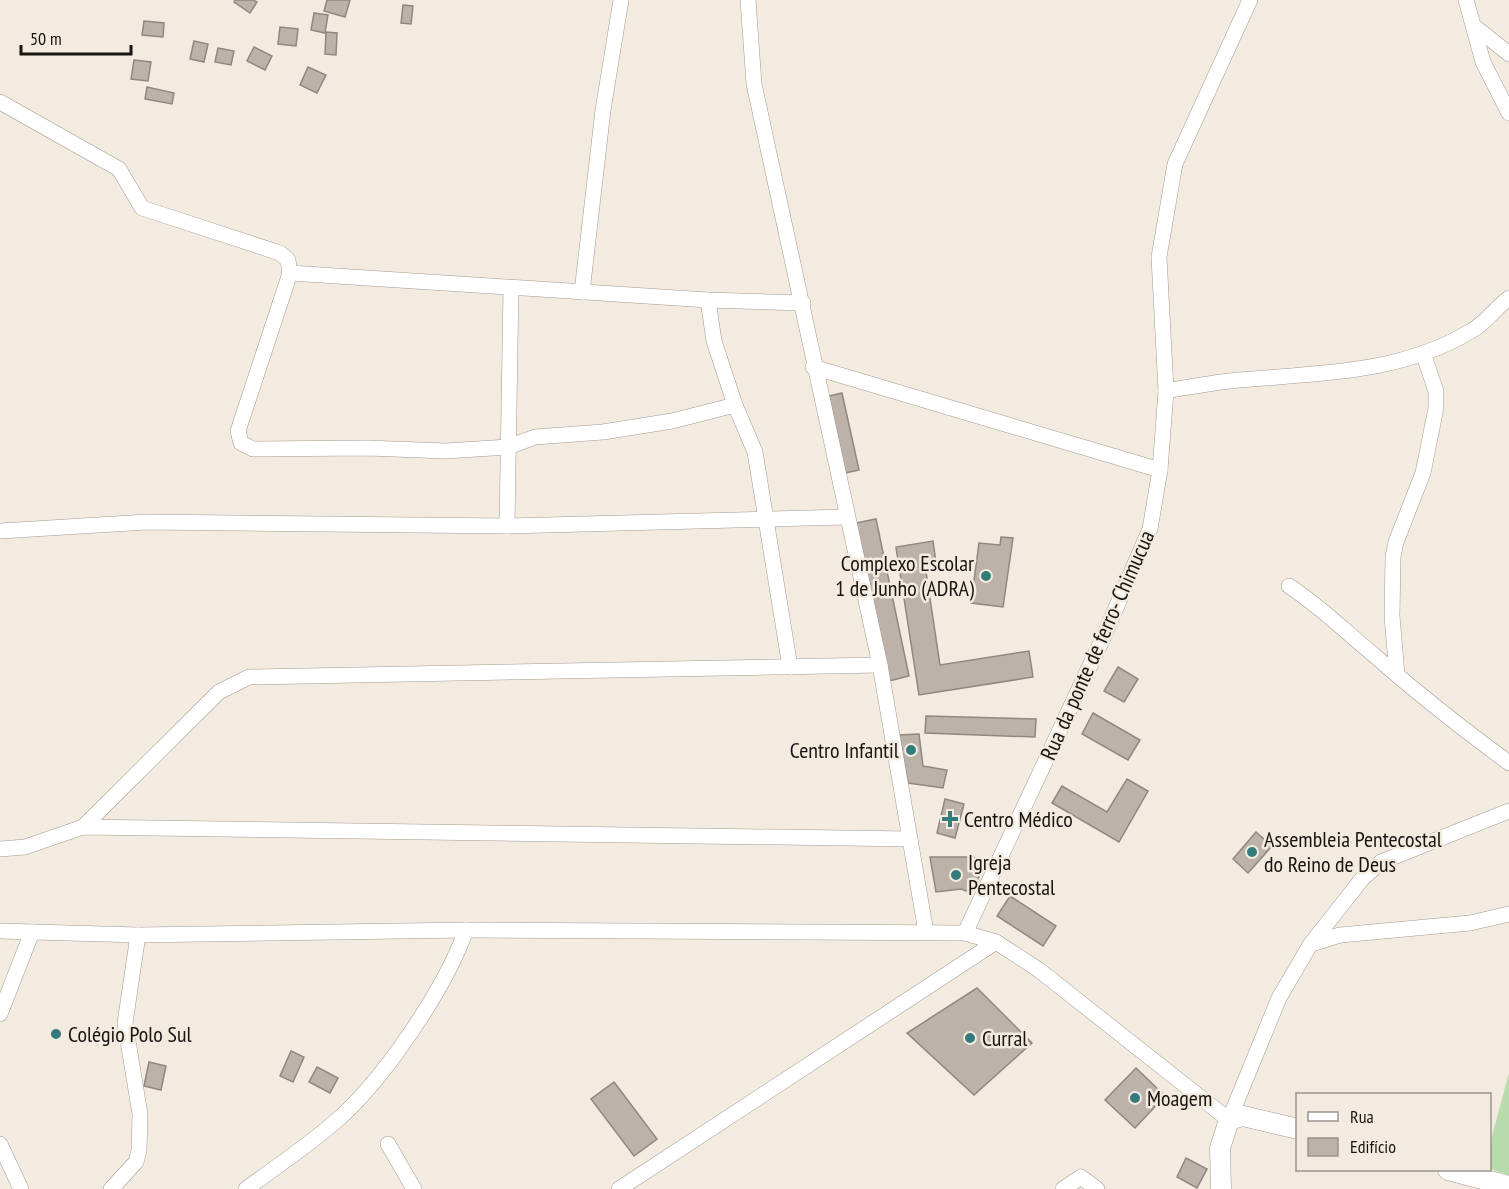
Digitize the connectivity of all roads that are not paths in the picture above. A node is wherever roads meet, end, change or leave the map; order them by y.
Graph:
1 (621, 0) edge
2 (748, 0) edge
3 (1250, 0) edge
4 (1466, 0) edge
5 (1474, 26) junction
6 (1509, 54) edge
7 (0, 102) edge
8 (1509, 113) edge
9 (290, 273) junction
10 (511, 288) junction
11 (582, 292) junction
12 (1509, 298) edge
13 (708, 300) junction
14 (802, 303) junction
15 (1423, 353) junction
16 (813, 367) junction
17 (1166, 391) junction
18 (735, 405) junction
19 (508, 447) junction
20 (1160, 470) junction
21 (846, 517) junction
22 (764, 518) junction
23 (507, 526) junction
24 (0, 531) edge
25 (1289, 586) dead end
26 (880, 665) junction
27 (790, 667) junction
28 (1397, 675) junction
29 (1509, 763) edge
30 (1509, 811) edge
31 (83, 828) junction
32 (910, 839) junction
33 (0, 849) edge
34 (1509, 914) edge
35 (466, 930) junction
36 (0, 931) edge
37 (32, 932) junction
38 (926, 932) junction
39 (965, 933) junction
40 (138, 935) junction
41 (996, 942) junction
42 (1310, 945) junction
43 (0, 1014) edge
44 (1229, 1120) junction
45 (1296, 1129) edge
46 (0, 1144) edge
47 (388, 1144) dead end
48 (1452, 1171) edge
49 (1509, 1186) edge
50 (21, 1189) edge
51 (111, 1189) edge
52 (246, 1189) edge
53 (414, 1189) edge
54 (619, 1189) edge
55 (1064, 1189) edge
56 (1097, 1189) edge
57 (1221, 1189) edge

1 - 11 street
2 - 14 street
3 - 17 street, Rua da ponte de ferro- Chimucua
4 - 5 street
5 - 6 street
5 - 8 street
7 - 9 street
9 - 10 street
9 - 19 street
10 - 11 street
10 - 19 street
11 - 13 street
12 - 15 street
13 - 14 street
13 - 18 street
14 - 16 street
15 - 17 street
15 - 28 street
16 - 20 street
16 - 21 street
17 - 20 street, Rua da ponte de ferro- Chimucua
18 - 19 street
18 - 22 street
19 - 23 street
20 - 39 street, Rua da ponte de ferro- Chimucua
21 - 22 street
21 - 26 street
22 - 23 street
22 - 27 street
23 - 24 street
25 - 28 street
26 - 27 street
26 - 32 street
27 - 31 street
28 - 29 street
30 - 42 street
31 - 32 street
31 - 33 street
32 - 38 street
34 - 42 street
35 - 38 street
35 - 40 street
35 - 52 street
36 - 37 street
37 - 40 street
37 - 43 street
38 - 39 street
39 - 41 street
40 - 51 street
41 - 44 street
41 - 54 street
42 - 44 street
44 - 45 main road
44 - 57 main road
46 - 50 street
47 - 53 street
48 - 49 main road
55 - 56 street

